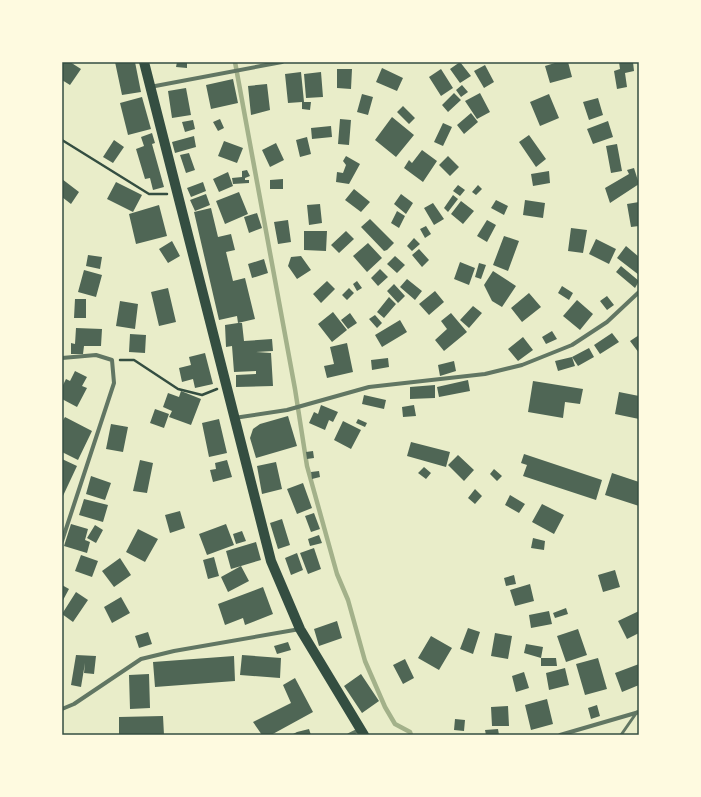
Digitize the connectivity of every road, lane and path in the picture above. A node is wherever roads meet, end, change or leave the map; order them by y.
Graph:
1 (144, 62) edge
2 (282, 62) edge
3 (150, 87) junction
4 (62, 140) edge
5 (177, 194) junction
6 (639, 292) edge
7 (62, 358) edge
8 (112, 360) junction
9 (226, 385) junction
10 (234, 418) junction
11 (62, 541) edge
12 (300, 629) junction
13 (62, 709) edge
14 (638, 712) edge
15 (363, 732) edge
16 (349, 735) edge
17 (560, 735) edge
18 (621, 735) edge

1 - 3 main road
2 - 3 street
3 - 5 main road
4 - 5 path
5 - 9 main road
6 - 10 street
7 - 8 street
8 - 9 path
8 - 11 street
9 - 10 main road
10 - 12 main road
12 - 13 street
12 - 15 main road
14 - 17 street
14 - 18 lane
15 - 16 street

